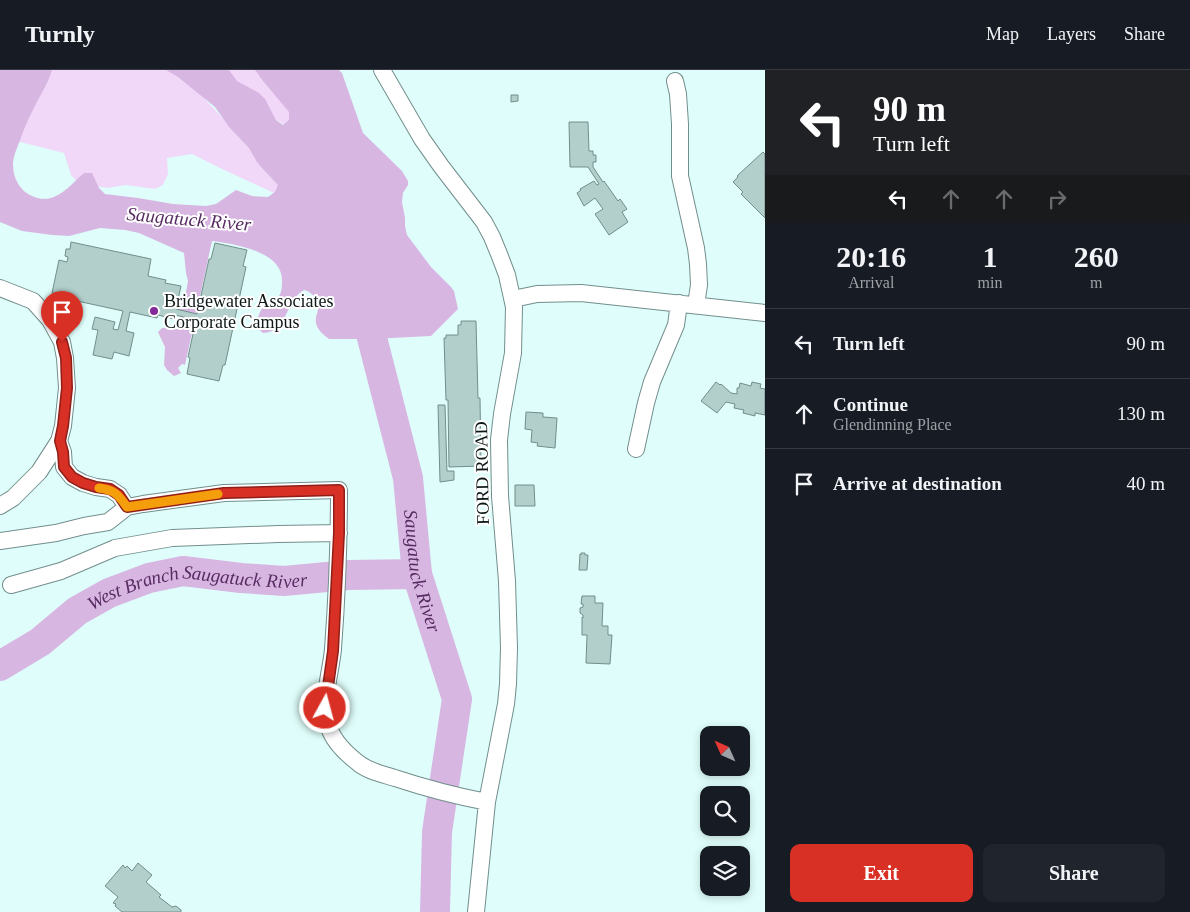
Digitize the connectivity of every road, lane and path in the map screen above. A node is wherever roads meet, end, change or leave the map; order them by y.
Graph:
1 (382, 70) edge
2 (675, 81) dead end
3 (0, 288) edge
4 (513, 298) junction
5 (688, 304) junction
6 (765, 313) edge
7 (60, 441) junction
8 (636, 449) dead end
9 (0, 506) edge
10 (127, 507) junction
11 (108, 522) junction
12 (339, 533) junction
13 (0, 541) edge
14 (115, 548) junction
15 (11, 584) dead end
16 (487, 802) junction
17 (476, 912) edge

1 - 4 street, FORD ROAD
2 - 5 street
3 - 7 street
4 - 5 street
4 - 16 street, FORD ROAD
5 - 6 street
5 - 8 street
7 - 9 street
7 - 10 street
10 - 11 street
10 - 12 street
11 - 13 street
11 - 14 street
12 - 14 street
12 - 16 street
14 - 15 street
16 - 17 street, FORD ROAD

